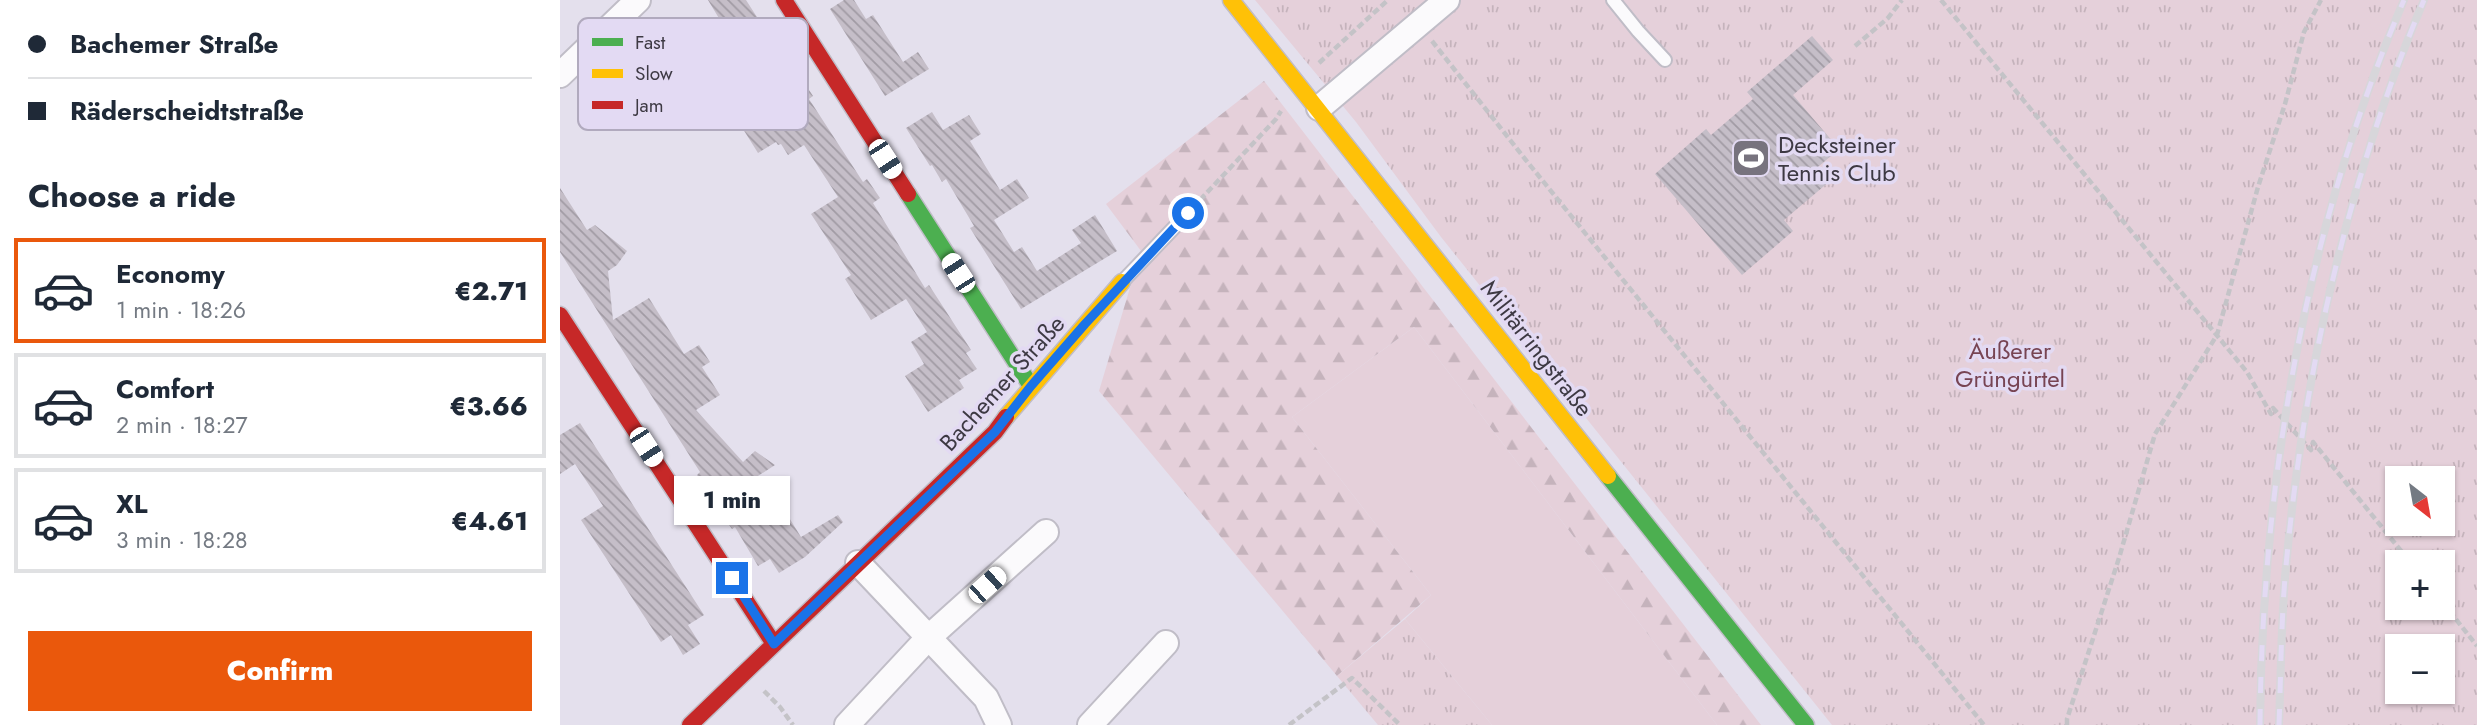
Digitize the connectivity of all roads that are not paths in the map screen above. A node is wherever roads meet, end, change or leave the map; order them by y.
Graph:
1 (638, 0) edge
2 (784, 0) edge
3 (1231, 0) edge
4 (1447, 0) edge
5 (1613, 0) edge
6 (619, 18) edge
7 (796, 18) edge
8 (808, 38) edge
9 (578, 58) edge
10 (1664, 60) dead end
11 (560, 75) edge
12 (1319, 108) junction
13 (1188, 213) road end
14 (1122, 282) joint
15 (560, 315) edge
16 (1031, 386) junction
17 (1046, 531) dead end
18 (858, 563) junction
19 (928, 638) junction
20 (1166, 643) dead end
21 (774, 644) junction
22 (690, 725) edge
23 (847, 725) edge
24 (999, 725) edge
25 (1090, 725) edge
26 (1806, 725) edge

1 - 6 street
2 - 7 street
3 - 12 street, Militärringstraße
4 - 12 street
5 - 10 lane
8 - 16 street
9 - 11 street
12 - 26 street, Militärringstraße
13 - 14 lane, Bachemer Straße
14 - 16 street, Bachemer Straße
15 - 21 street
16 - 18 street, Bachemer Straße
17 - 19 street
18 - 19 street
18 - 21 street, Bachemer Straße
19 - 23 street
19 - 24 street
20 - 25 street
21 - 22 street, Bachemer Straße

